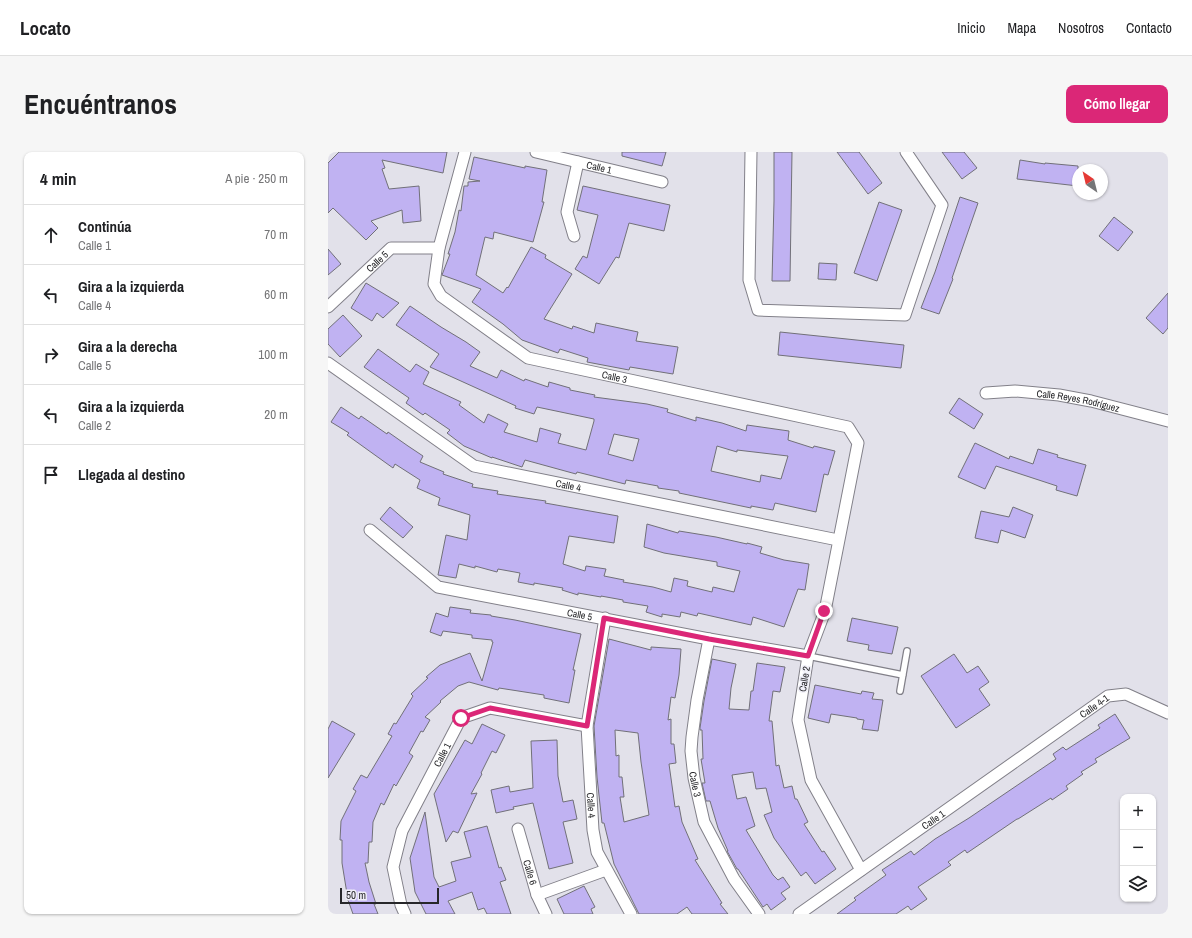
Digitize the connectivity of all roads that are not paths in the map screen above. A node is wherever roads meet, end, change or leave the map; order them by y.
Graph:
1 (464, 152) edge
2 (536, 152) edge
3 (751, 152) edge
4 (906, 152) edge
5 (578, 162) junction
6 (662, 182) dead end
7 (574, 236) dead end
8 (439, 248) junction
9 (328, 307) edge
10 (328, 363) edge
11 (986, 393) dead end
12 (1168, 421) edge
13 (852, 432) joint
14 (370, 530) dead end
15 (838, 540) junction
16 (604, 618) junction
17 (709, 639) junction
18 (907, 652) dead end
19 (808, 656) junction
20 (903, 675) junction
21 (900, 691) dead end
22 (1168, 713) edge
23 (587, 726) junction
24 (1067, 726) joint
25 (518, 829) dead end
26 (606, 870) junction
27 (861, 870) junction
28 (537, 895) junction
29 (405, 914) edge
30 (546, 914) edge
31 (631, 914) edge
32 (759, 914) edge
33 (799, 914) edge

1 - 8 street, Calle 3
2 - 5 street, Calle 1
3 - 4 street
5 - 6 street, Calle 1
5 - 7 street
8 - 9 street, Calle 5
8 - 13 street, Calle 3
10 - 15 street, Calle 4
11 - 12 street, Calle Reyes Rodríguez
13 - 15 street, Calle 2
14 - 16 street, Calle 5
15 - 19 street, Calle 2
16 - 17 street, Calle 5
16 - 23 street, Calle 4
17 - 19 street, Calle 5
17 - 32 street, Calle 3
18 - 20 lane
19 - 20 lane
19 - 27 street, Calle 2
20 - 21 lane
22 - 24 street, Calle 4-1
23 - 26 street, Calle 4
23 - 29 street, Calle 1
24 - 27 street, Calle 1
25 - 28 street, Calle 6
26 - 28 street
26 - 31 street, Calle 4
27 - 33 street, Calle 1
28 - 30 street, Calle 6

